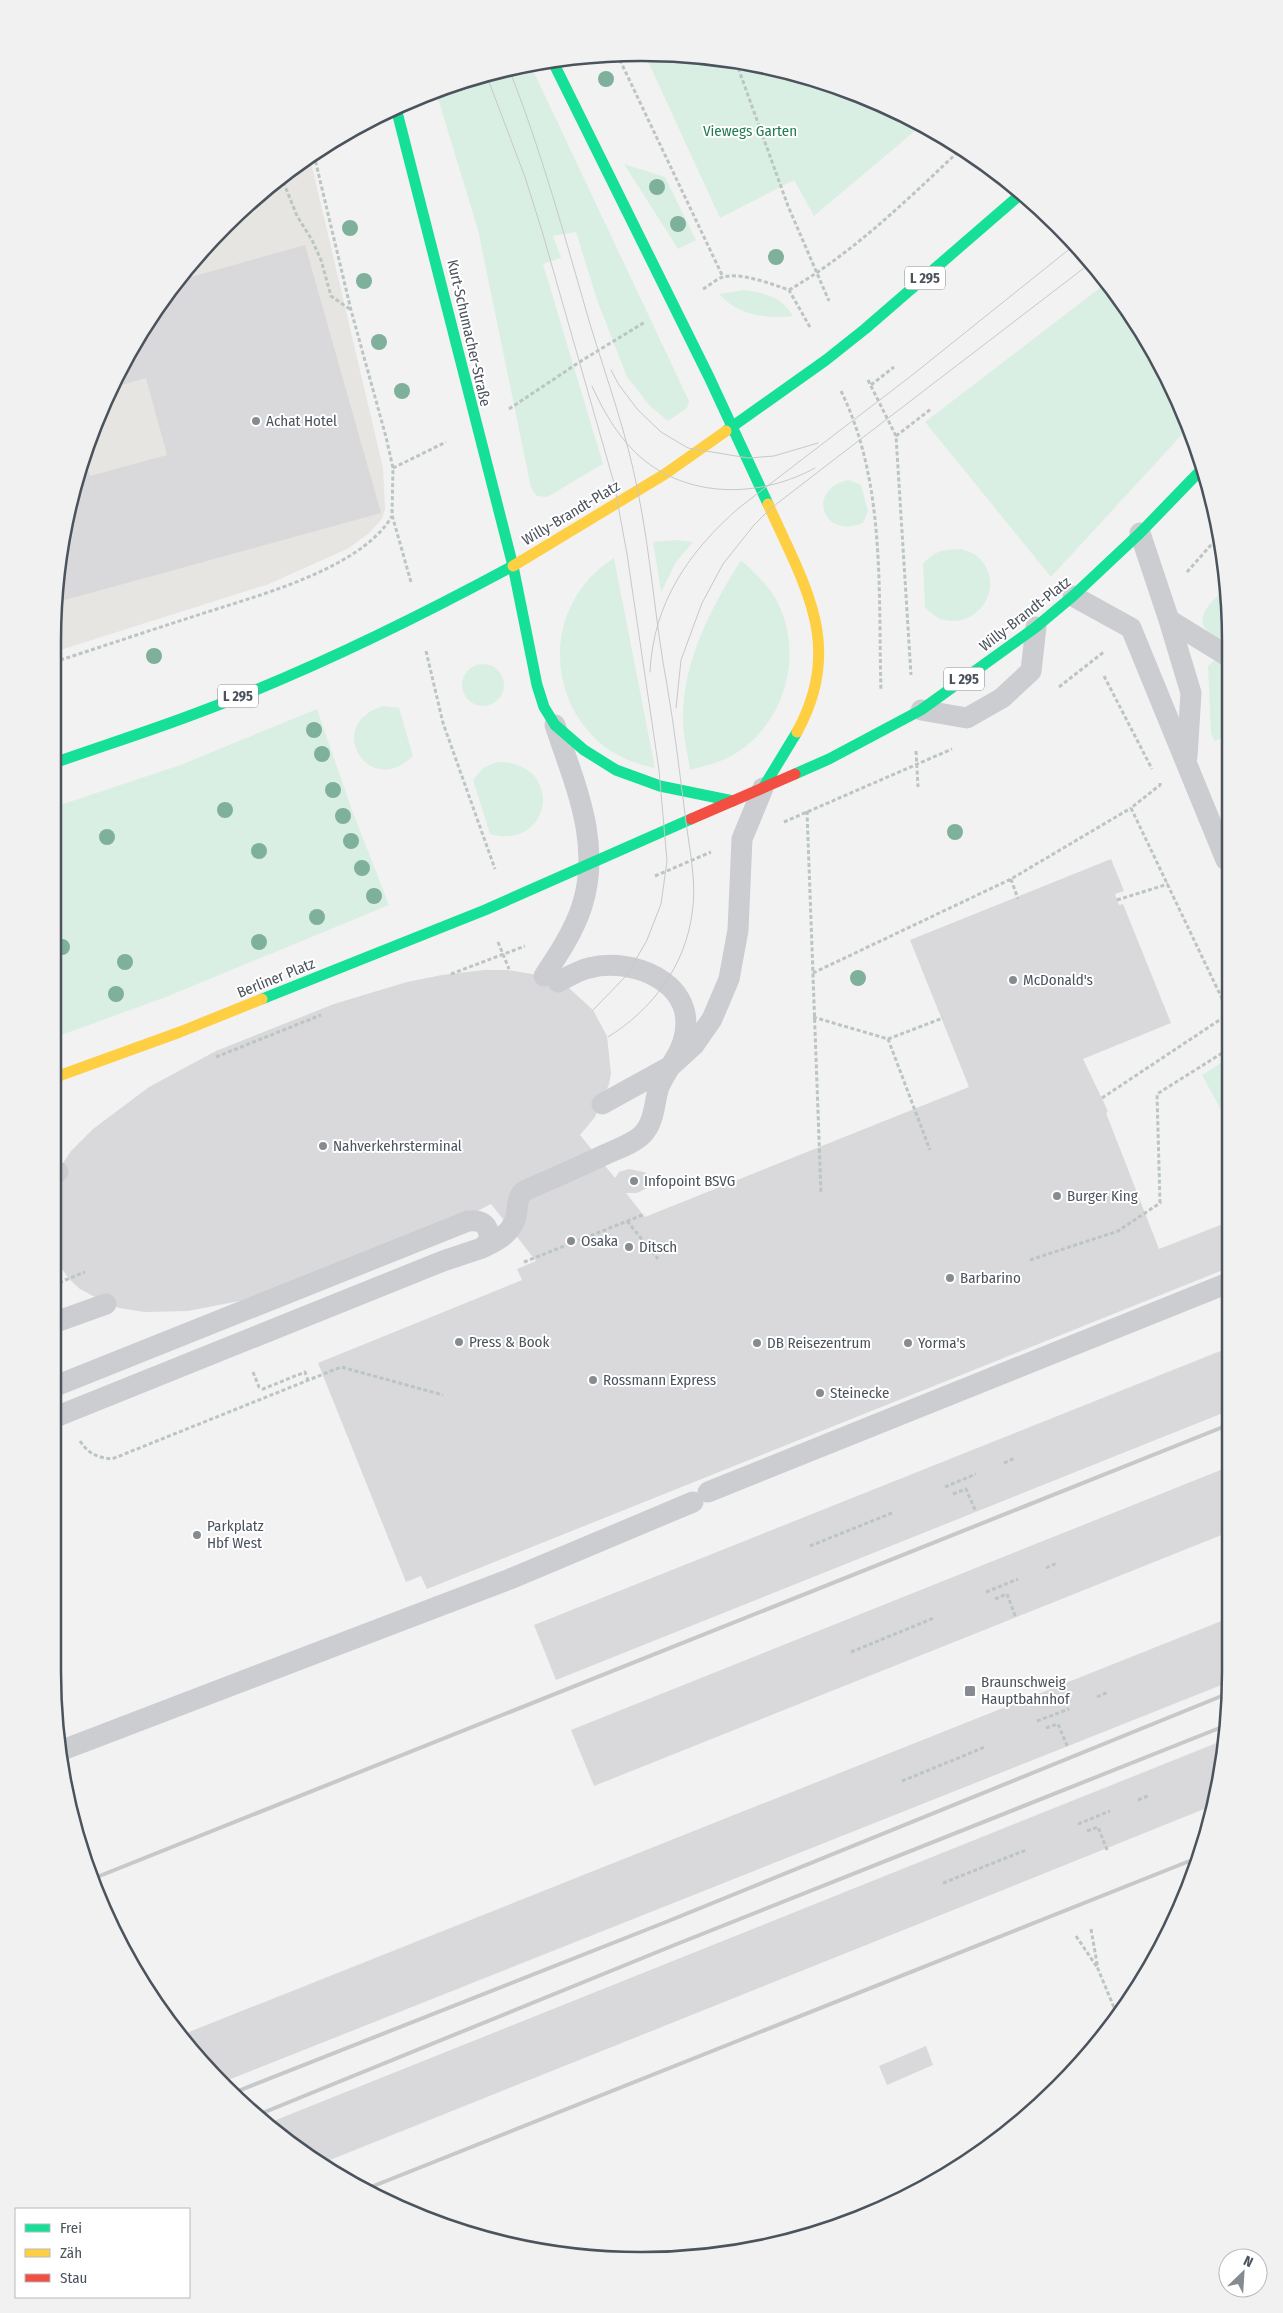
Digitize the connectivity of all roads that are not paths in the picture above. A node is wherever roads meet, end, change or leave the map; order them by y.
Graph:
1 (556, 68) edge
2 (398, 115) edge
3 (1016, 198) edge
4 (734, 426) junction
5 (1197, 474) edge
6 (1140, 533) junction
7 (513, 566) junction
8 (1073, 596) junction
9 (1169, 620) junction
10 (1036, 627) junction
11 (1222, 653) edge
12 (922, 710) junction
13 (555, 725) junction
14 (61, 761) edge
15 (1187, 762) junction
16 (763, 788) junction
17 (732, 801) junction
18 (1222, 850) edge
19 (591, 864) junction
20 (507, 900) joint
21 (671, 1066) junction
22 (61, 1075) edge
23 (602, 1104) dead end
24 (482, 1248) junction
25 (1222, 1285) edge
26 (106, 1304) dead end
27 (61, 1321) edge
28 (61, 1384) edge
29 (61, 1415) edge
30 (66, 1749) edge

1 - 4 main road
2 - 7 main road, Kurt-Schumacher-Straße
3 - 4 main road, Willy-Brandt-Platz / L 295
4 - 7 main road, Willy-Brandt-Platz / L 295
4 - 16 main road
5 - 6 main road, Willy-Brandt-Platz / L 295
6 - 8 main road, Willy-Brandt-Platz / L 295
6 - 9 lane
7 - 13 main road, Kurt-Schumacher-Straße
7 - 14 main road, Willy-Brandt-Platz / L 295
8 - 10 main road, Willy-Brandt-Platz / L 295
8 - 15 lane
9 - 11 lane
9 - 15 lane
10 - 12 main road, Willy-Brandt-Platz / L 295
10 - 12 lane
12 - 16 main road, Willy-Brandt-Platz / L 295
13 - 17 main road, Kurt-Schumacher-Straße
13 - 19 lane
15 - 18 lane
16 - 17 main road, Willy-Brandt-Platz / L 295
16 - 21 lane
17 - 19 main road, Willy-Brandt-Platz / L 295
19 - 20 main road, Willy-Brandt-Platz / L 295
19 - 21 lane
20 - 22 main road, Berliner Platz / L 295
21 - 23 lane
21 - 24 lane
24 - 28 lane
24 - 29 lane
25 - 30 lane
26 - 27 lane

